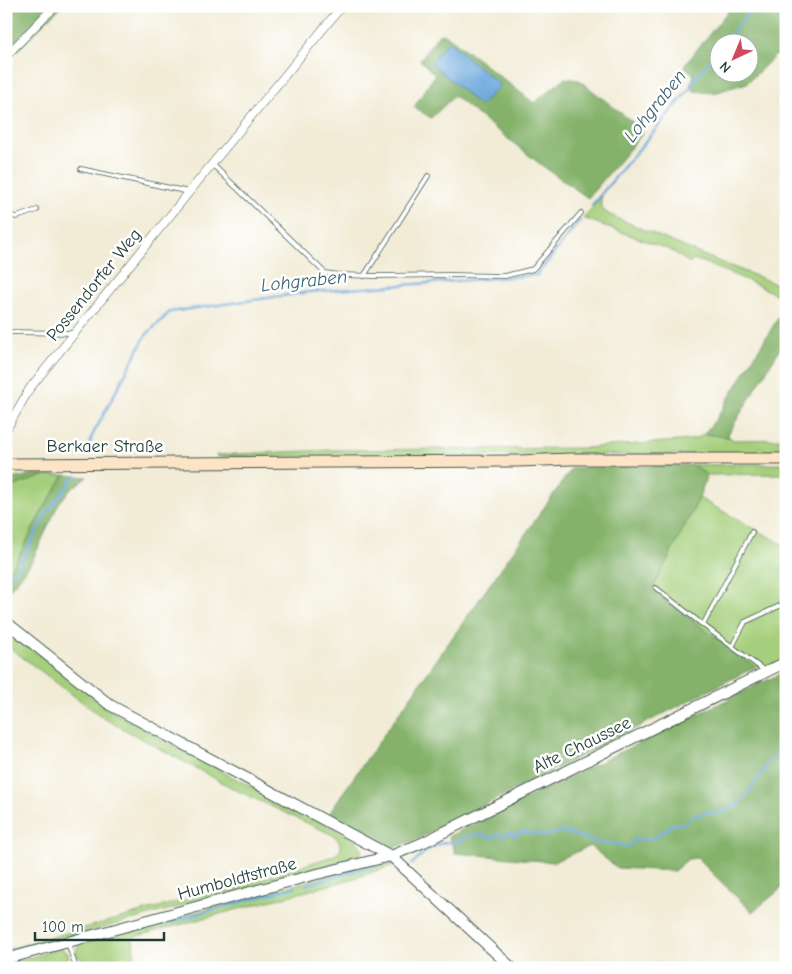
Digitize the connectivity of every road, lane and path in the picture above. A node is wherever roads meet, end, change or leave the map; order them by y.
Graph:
1 (56, 6) edge
2 (342, 6) edge
3 (6, 56) edge
4 (212, 164) junction
5 (81, 169) dead end
6 (428, 176) dead end
7 (189, 192) junction
8 (37, 210) dead end
9 (581, 213) dead end
10 (6, 215) edge
11 (364, 276) junction
12 (6, 332) edge
13 (75, 333) junction
14 (6, 430) edge
15 (786, 459) edge
16 (6, 464) edge
17 (752, 532) dead end
18 (656, 588) dead end
19 (786, 602) edge
20 (6, 622) edge
21 (702, 625) junction
22 (732, 647) junction
23 (786, 662) edge
24 (767, 672) junction
25 (391, 856) junction
26 (68, 942) junction
27 (6, 959) edge
28 (76, 968) edge
29 (512, 968) edge

1 - 3 street
2 - 4 street, Possendorfer Weg
4 - 7 street, Possendorfer Weg
4 - 11 lane
5 - 7 lane
6 - 11 lane
7 - 13 street, Possendorfer Weg
8 - 10 lane
9 - 11 lane
12 - 13 lane
13 - 14 street, Possendorfer Weg
15 - 16 main road, Berkaer Straße
17 - 21 lane
18 - 21 lane
19 - 22 lane
20 - 25 street
21 - 22 lane
22 - 24 lane
23 - 24 street, Alte Chaussee
24 - 25 street, Alte Chaussee
25 - 26 street, Humboldtstraße
25 - 29 street
26 - 27 street, Humboldtstraße
26 - 28 lane

